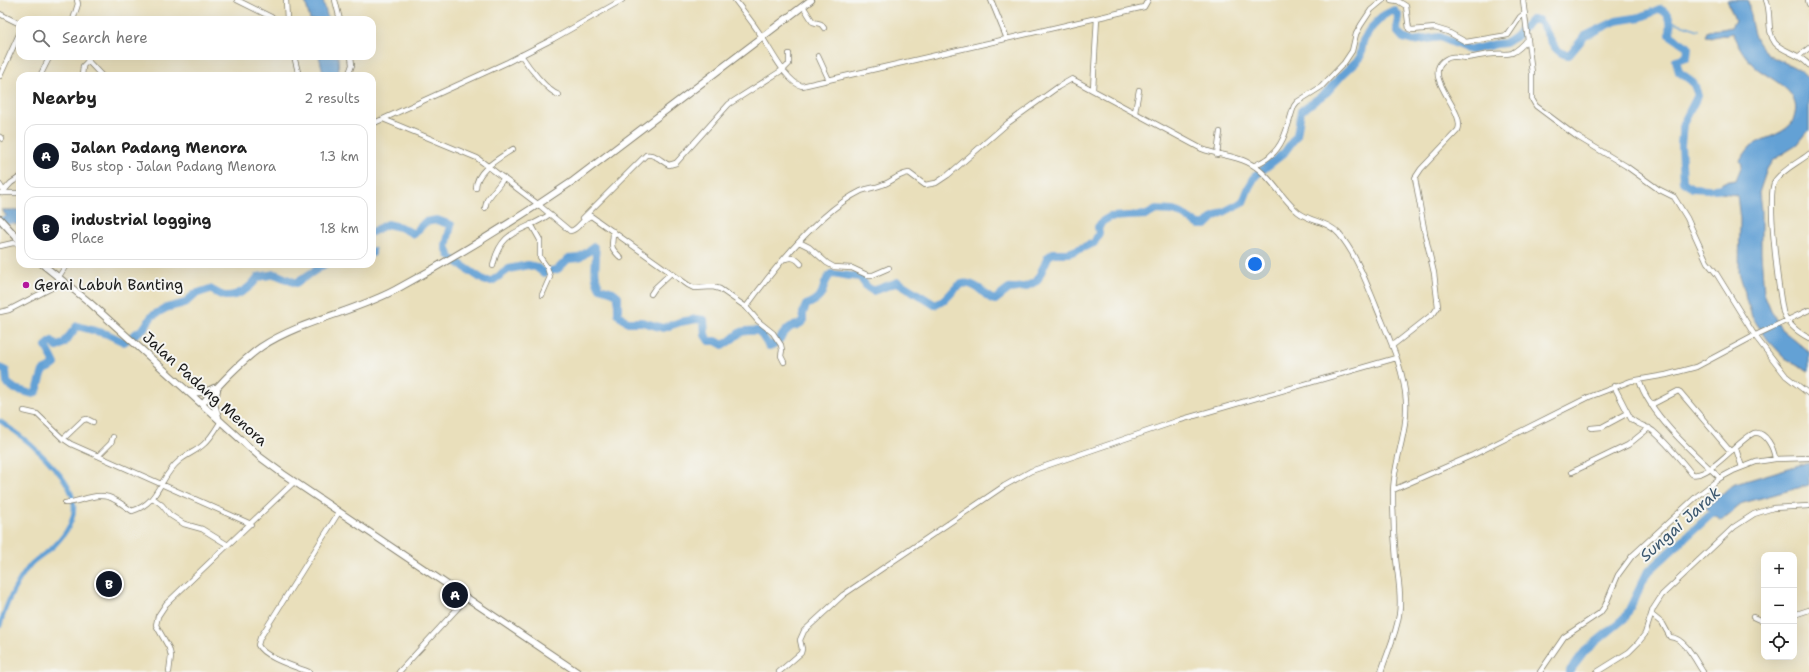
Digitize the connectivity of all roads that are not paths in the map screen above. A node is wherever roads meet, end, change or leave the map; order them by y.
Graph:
1 (77, 0) edge
2 (237, 0) edge
3 (286, 0) edge
4 (335, 0) edge
5 (622, 0) edge
6 (735, 0) edge
7 (811, 0) edge
8 (991, 0) edge
9 (1148, 0) edge
10 (1383, 0) edge
11 (1391, 0) edge
12 (1523, 0) edge
13 (1766, 0) edge
14 (1808, 0) edge
15 (1809, 4) edge
16 (803, 6) junction
17 (0, 14) edge
18 (1525, 15) junction
19 (74, 16) edge
20 (269, 16) edge
21 (287, 16) edge
22 (339, 16) edge
23 (1097, 18) junction
24 (16, 22) edge
25 (824, 28) dead end
26 (1528, 36) junction
27 (763, 37) junction
28 (1007, 39) junction
29 (16, 40) edge
30 (1809, 48) edge
31 (789, 54) dead end
32 (521, 55) junction
33 (818, 56) dead end
34 (1800, 56) junction
35 (48, 60) edge
36 (86, 60) edge
37 (88, 60) edge
38 (295, 60) edge
39 (351, 60) edge
40 (1809, 65) edge
41 (1, 68) edge
42 (784, 69) junction
43 (42, 72) edge
44 (82, 72) edge
45 (98, 72) edge
46 (298, 72) edge
47 (349, 72) edge
48 (0, 76) edge
49 (829, 80) junction
50 (1092, 89) junction
51 (1140, 90) dead end
52 (559, 94) dead end
53 (1135, 112) junction
54 (382, 119) junction
55 (376, 122) edge
56 (1220, 132) dead end
57 (513, 149) dead end
58 (1809, 154) edge
59 (1217, 155) junction
60 (489, 166) junction
61 (1256, 167) junction
62 (504, 178) junction
63 (16, 180) edge
64 (0, 185) edge
65 (476, 188) dead end
66 (2, 192) edge
67 (16, 193) edge
68 (539, 204) junction
69 (485, 208) dead end
70 (550, 214) junction
71 (0, 219) edge
72 (531, 224) junction
73 (570, 231) junction
74 (613, 231) junction
75 (16, 238) edge
76 (16, 242) edge
77 (799, 242) junction
78 (0, 246) edge
79 (621, 258) dead end
80 (785, 259) junction
81 (801, 264) dead end
82 (493, 266) dead end
83 (47, 268) edge
84 (64, 268) edge
85 (890, 268) dead end
86 (671, 273) junction
87 (58, 278) junction
88 (63, 282) junction
89 (651, 294) dead end
90 (542, 295) dead end
91 (746, 307) junction
92 (1809, 310) edge
93 (0, 312) edge
94 (1786, 321) junction
95 (1756, 335) junction
96 (1809, 338) edge
97 (1392, 346) junction
98 (1396, 358) junction
99 (784, 362) dead end
100 (1639, 380) junction
101 (219, 385) junction
102 (1614, 386) junction
103 (188, 391) junction
104 (1809, 394) edge
105 (202, 404) junction
106 (1651, 405) junction
107 (24, 411) dead end
108 (1628, 413) junction
109 (93, 422) dead end
110 (221, 422) junction
111 (1591, 428) dead end
112 (1649, 428) junction
113 (113, 437) dead end
114 (63, 439) junction
115 (1736, 449) junction
116 (1730, 451) junction
117 (98, 456) junction
118 (1809, 458) edge
119 (1775, 459) junction
120 (1742, 467) junction
121 (1710, 469) junction
122 (1572, 472) dead end
123 (1720, 478) junction
124 (294, 482) junction
125 (162, 484) junction
126 (1393, 490) junction
127 (153, 498) junction
128 (65, 503) dead end
129 (1809, 506) edge
130 (339, 512) junction
131 (251, 524) junction
132 (228, 545) junction
133 (467, 598) junction
134 (1809, 610) edge
135 (1797, 614) edge
136 (1652, 615) junction
137 (1753, 617) dead end
138 (1761, 621) edge
139 (169, 672) edge
140 (308, 672) edge
141 (398, 672) edge
142 (577, 672) edge
143 (779, 672) edge
144 (1381, 672) edge
145 (1540, 672) edge
146 (1597, 672) edge
147 (1703, 672) edge

1 - 19 street
2 - 20 street
3 - 21 street
4 - 22 street
5 - 32 street
6 - 27 street
7 - 16 street
8 - 28 street
9 - 23 street
10 - 61 street
11 - 18 street
12 - 18 street
13 - 34 street
14 - 15 street
16 - 25 street
16 - 27 street
17 - 24 street
18 - 26 street
23 - 28 street
23 - 50 street
26 - 95 street
26 - 97 street
27 - 42 street
27 - 68 street
28 - 49 street
29 - 41 street
30 - 34 street
31 - 42 street
32 - 52 street
32 - 54 street
33 - 49 street
34 - 40 street
35 - 43 street
36 - 44 street
37 - 45 street
38 - 46 street
39 - 47 street
41 - 48 street
42 - 49 street
42 - 73 street
50 - 53 street
50 - 77 street
51 - 53 street
53 - 59 street
54 - 55 street
54 - 60 street
56 - 59 street
57 - 60 street
58 - 94 street
59 - 61 street
60 - 62 street
60 - 65 street
61 - 97 street
62 - 68 street
62 - 69 street
63 - 66 street
64 - 66 street
66 - 67 street
68 - 70 street
68 - 101 street
70 - 72 street
70 - 73 street
71 - 75 street
72 - 82 street
72 - 90 street
73 - 74 street
74 - 79 street
74 - 86 street
76 - 78 street
77 - 80 street
77 - 85 street
80 - 81 street
80 - 91 street
83 - 87 street, Jalan Padang Menora
84 - 87 street
86 - 89 street
86 - 91 street
87 - 88 street, Jalan Padang Menora
88 - 93 street
88 - 103 street, Jalan Padang Menora
91 - 99 street
92 - 94 street
94 - 95 street
94 - 96 street
95 - 100 street
95 - 104 street
97 - 98 street
98 - 126 street
98 - 143 street
100 - 102 street
100 - 106 street
101 - 103 street
101 - 105 street
101 - 110 street
102 - 108 street
102 - 126 street
103 - 105 street, Jalan Padang Menora
105 - 110 street, Jalan Padang Menora
106 - 116 street
106 - 121 street
107 - 114 street
108 - 111 street
108 - 112 street
109 - 114 street
110 - 124 street, Jalan Padang Menora
110 - 125 street
112 - 121 street
112 - 122 street
113 - 117 street
114 - 117 street
115 - 116 street
115 - 119 street
115 - 120 street
116 - 121 street
117 - 125 street
118 - 119 street
119 - 120 street
120 - 123 street
121 - 123 street
123 - 145 street
124 - 130 street, Jalan Padang Menora
124 - 131 street
125 - 127 street
125 - 131 street
126 - 144 street
127 - 128 street
127 - 132 street
129 - 136 street
130 - 133 street, Jalan Padang Menora
130 - 140 street
131 - 132 street
132 - 139 street
133 - 141 street
133 - 142 street, Jalan Padang Menora
134 - 135 street
136 - 146 street
136 - 147 street
137 - 138 street

